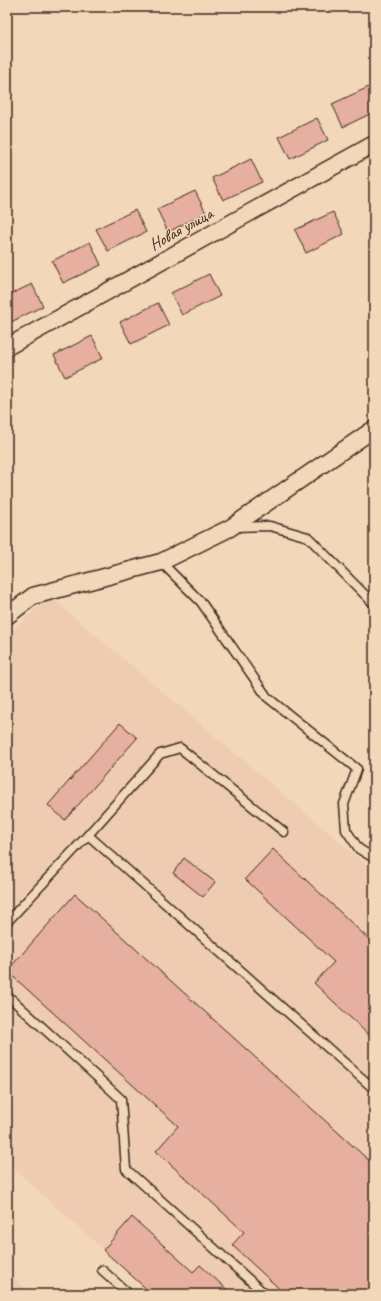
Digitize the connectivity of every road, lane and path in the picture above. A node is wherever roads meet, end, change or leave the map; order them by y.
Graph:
1 (374, 144) edge
2 (7, 347) edge
3 (374, 429) edge
4 (230, 528) junction
5 (161, 562) junction
6 (374, 604) edge
7 (7, 616) edge
8 (284, 832) dead end
9 (88, 835) junction
10 (374, 858) edge
11 (7, 922) edge
12 (7, 995) edge
13 (374, 1089) edge
14 (102, 1270) dead end
15 (129, 1294) edge
16 (265, 1294) edge

1 - 2 street, Новая улица
3 - 4 street
4 - 5 street
4 - 6 lane
5 - 7 street
5 - 10 lane
8 - 9 lane
9 - 11 lane
9 - 13 lane
12 - 16 lane
14 - 15 lane

